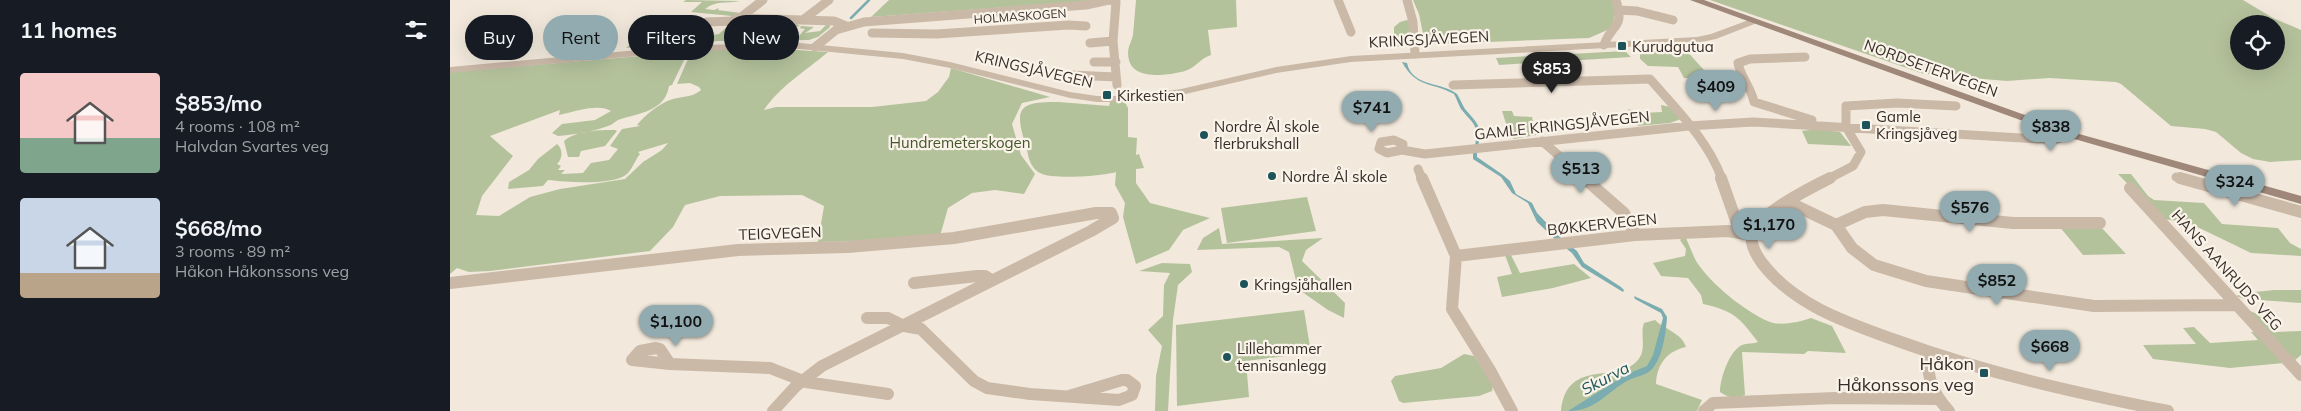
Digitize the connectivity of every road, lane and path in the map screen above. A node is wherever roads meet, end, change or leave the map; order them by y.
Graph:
1 (763, 0) edge
2 (829, 0) edge
3 (1109, 0) edge
4 (1338, 0) edge
5 (1407, 0) edge
6 (1616, 0) edge
7 (1695, 0) edge
8 (1619, 10) junction
9 (743, 15) edge
10 (961, 15) junction
11 (1739, 16) junction
12 (799, 19) edge
13 (804, 19) junction
14 (1673, 20) dead end
15 (1754, 21) junction
16 (846, 26) junction
17 (1086, 26) dead end
18 (1728, 30) junction
19 (872, 32) dead end
20 (1351, 32) dead end
21 (955, 33) junction
22 (1113, 41) junction
23 (1090, 43) dead end
24 (1604, 45) junction
25 (815, 47) junction
26 (1415, 54) junction
27 (1805, 57) dead end
28 (1094, 62) dead end
29 (1116, 62) junction
30 (450, 70) edge
31 (1071, 75) dead end
32 (1453, 85) dead end
33 (1956, 106) dead end
34 (1820, 125) junction
35 (1689, 126) junction
36 (1846, 127) junction
37 (2051, 128) junction
38 (2068, 134) junction
39 (2028, 138) junction
40 (1542, 141) junction
41 (1402, 150) dead end
42 (1418, 169) dead end
43 (2176, 177) dead end
44 (2130, 188) dead end
45 (2301, 200) edge
46 (1788, 202) junction
47 (2301, 212) edge
48 (2100, 223) dead end
49 (1836, 225) junction
50 (1746, 234) junction
51 (1635, 235) junction
52 (1456, 256) junction
53 (992, 280) junction
54 (450, 282) edge
55 (914, 283) dead end
56 (2237, 304) junction
57 (867, 318) dead end
58 (904, 326) junction
59 (1928, 353) junction
60 (670, 364) dead end
61 (2301, 375) edge
62 (801, 380) junction
63 (888, 394) dead end
64 (1069, 396) dead end
65 (1937, 399) junction
66 (773, 411) edge
67 (1512, 411) edge
68 (1704, 411) edge
69 (1949, 411) edge
70 (2168, 411) edge

1 - 9 street
2 - 13 street
3 - 10 street
3 - 22 street
4 - 20 street
5 - 26 street
6 - 8 street
7 - 11 main road, NORDSETERVEGEN
8 - 14 street
8 - 24 street
10 - 16 street
10 - 21 street, HOLMASKOGEN
11 - 15 main road, NORDSETERVEGEN
11 - 18 street
12 - 13 street
13 - 16 street
15 - 18 street, KRINGSJÅVEGEN
15 - 37 main road, NORDSETERVEGEN
16 - 25 street
17 - 21 street, HOLMASKOGEN
18 - 24 street, KRINGSJÅVEGEN
19 - 21 street, HOLMASKOGEN
22 - 23 street
22 - 29 street
24 - 26 street, KRINGSJÅVEGEN
25 - 26 street, KRINGSJÅVEGEN
25 - 30 street, KRINGSJÅVEGEN
27 - 34 street
28 - 29 street
29 - 31 street
32 - 35 street
33 - 36 street
34 - 35 street, GAMLE KRINGSJÅVEGEN
34 - 36 street, GAMLE KRINGSJÅVEGEN
35 - 40 street, GAMLE KRINGSJÅVEGEN
35 - 50 street
36 - 39 street, GAMLE KRINGSJÅVEGEN
36 - 46 street
37 - 38 main road, NORDSETERVEGEN
37 - 39 street, GAMLE KRINGSJÅVEGEN
38 - 39 street, GAMLE KRINGSJÅVEGEN
38 - 45 main road, NORDSETERVEGEN
40 - 41 street, GAMLE KRINGSJÅVEGEN
40 - 51 street
42 - 52 street
43 - 47 street
44 - 56 street, HANS AANRUDS VEG
46 - 49 street
46 - 50 street
48 - 49 street
49 - 56 street
50 - 51 street, BØKKERVEGEN
50 - 59 street
51 - 52 street, BØKKERVEGEN
52 - 67 street
53 - 54 street, TEIGVEGEN
53 - 55 street
53 - 58 street
56 - 61 street, HANS AANRUDS VEG
57 - 58 street
58 - 62 street
58 - 64 street
59 - 65 street
59 - 70 street
60 - 62 street
62 - 63 street
62 - 66 street
65 - 68 street
65 - 69 street

